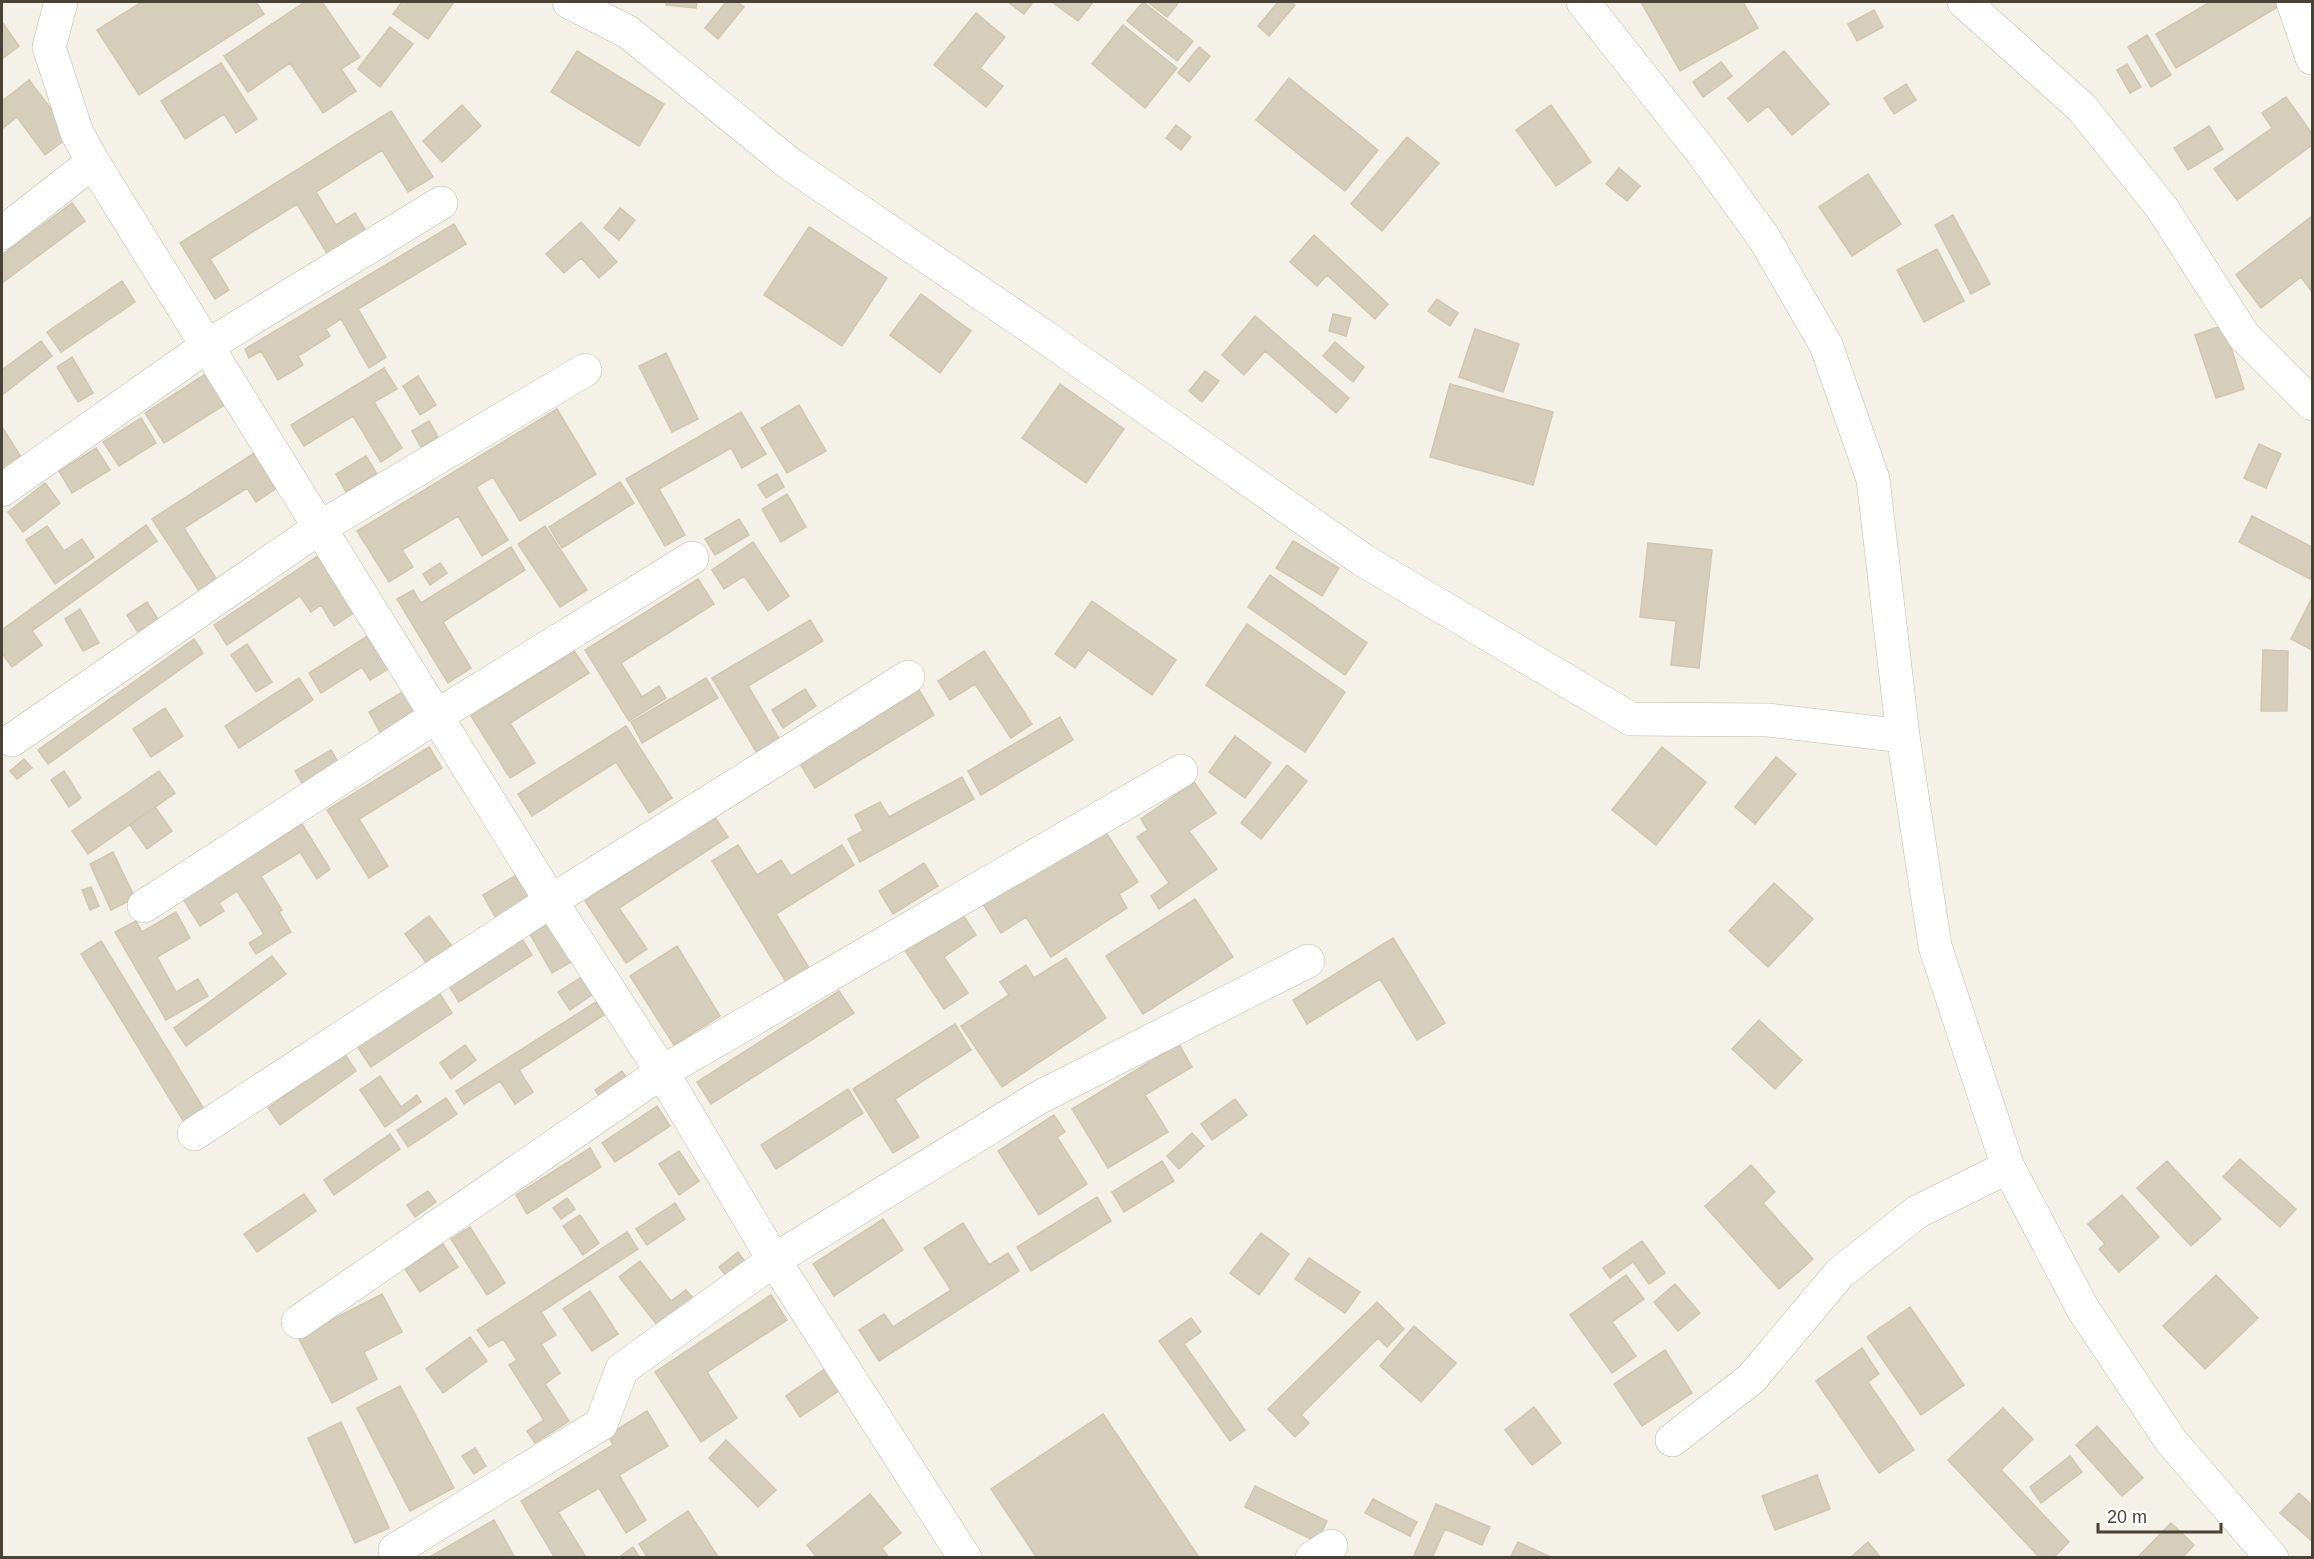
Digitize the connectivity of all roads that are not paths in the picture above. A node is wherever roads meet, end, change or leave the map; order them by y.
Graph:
1 (61, 2) edge
2 (568, 2) edge
3 (1583, 2) edge
4 (1964, 2) edge
5 (2293, 2) edge
6 (2313, 58) edge
7 (93, 162) junction
8 (441, 203) dead end
9 (2, 233) edge
10 (207, 346) junction
11 (585, 370) dead end
12 (2313, 404) edge
13 (2, 490) edge
14 (319, 528) junction
15 (692, 558) dead end
16 (908, 677) dead end
17 (438, 716) junction
18 (1903, 736) junction
19 (12, 740) dead end
20 (1182, 771) dead end
21 (551, 901) junction
22 (144, 906) dead end
23 (1308, 961) dead end
24 (662, 1072) junction
25 (194, 1134) dead end
26 (2008, 1167) junction
27 (774, 1260) junction
28 (298, 1322) dead end
29 (1672, 1440) dead end
30 (395, 1550) dead end
31 (965, 1557) edge
32 (2272, 1557) edge

1 - 7 street
2 - 18 street
3 - 18 street
4 - 12 street
5 - 6 street
7 - 9 street
7 - 10 street
8 - 10 street
10 - 13 street
10 - 14 street
11 - 14 street
14 - 17 street
14 - 19 street
15 - 17 street
16 - 21 street
17 - 21 street
17 - 22 street
18 - 26 street
20 - 24 street
21 - 24 street
21 - 25 street
23 - 27 street
24 - 27 street
24 - 28 street
26 - 29 street
26 - 32 street
27 - 30 street
27 - 31 street

